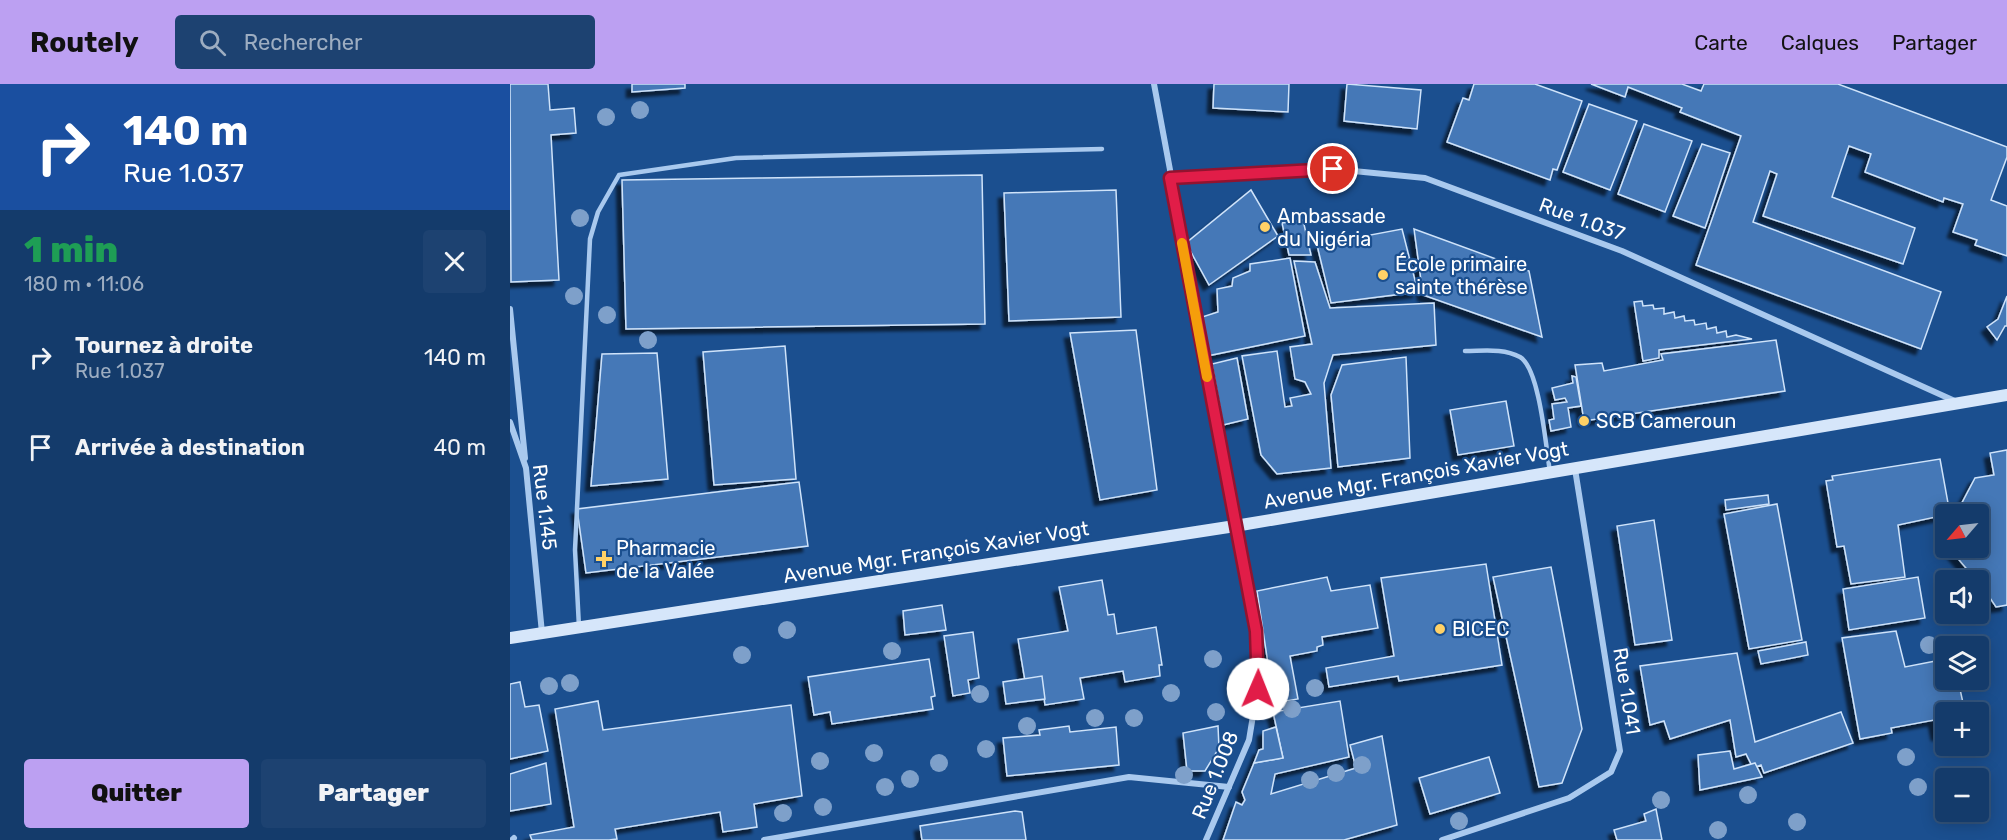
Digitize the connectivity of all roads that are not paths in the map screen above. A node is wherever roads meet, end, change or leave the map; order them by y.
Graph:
1 (1154, 84) edge
2 (1102, 149) dead end
3 (1170, 178) junction
4 (510, 309) edge
5 (1466, 351) dead end
6 (2007, 394) edge
7 (1958, 402) junction
8 (510, 422) edge
9 (526, 468) junction
10 (1575, 468) junction
11 (1550, 472) junction
12 (1235, 526) junction
13 (579, 627) junction
14 (542, 633) junction
15 (510, 638) edge
16 (1229, 787) junction
17 (764, 840) edge
18 (1206, 840) edge
19 (1442, 840) edge

1 - 3 street, Rue 1.008
2 - 13 lane
3 - 7 street, Rue 1.037
3 - 12 street, Rue 1.008
4 - 9 street
5 - 11 lane
6 - 7 main road, Avenue Mgr. François Xavier Vogt
7 - 10 main road, Avenue Mgr. François Xavier Vogt
8 - 9 street, Rue 1.145
9 - 14 street, Rue 1.145
10 - 11 main road, Avenue Mgr. François Xavier Vogt
10 - 19 street, Rue 1.041
11 - 12 main road, Avenue Mgr. François Xavier Vogt
12 - 13 main road, Avenue Mgr. François Xavier Vogt
12 - 16 street, Rue 1.008
13 - 14 main road, Avenue Mgr. François Xavier Vogt
14 - 15 main road, Avenue Mgr. François Xavier Vogt
16 - 17 street
16 - 18 street, Rue 1.008

